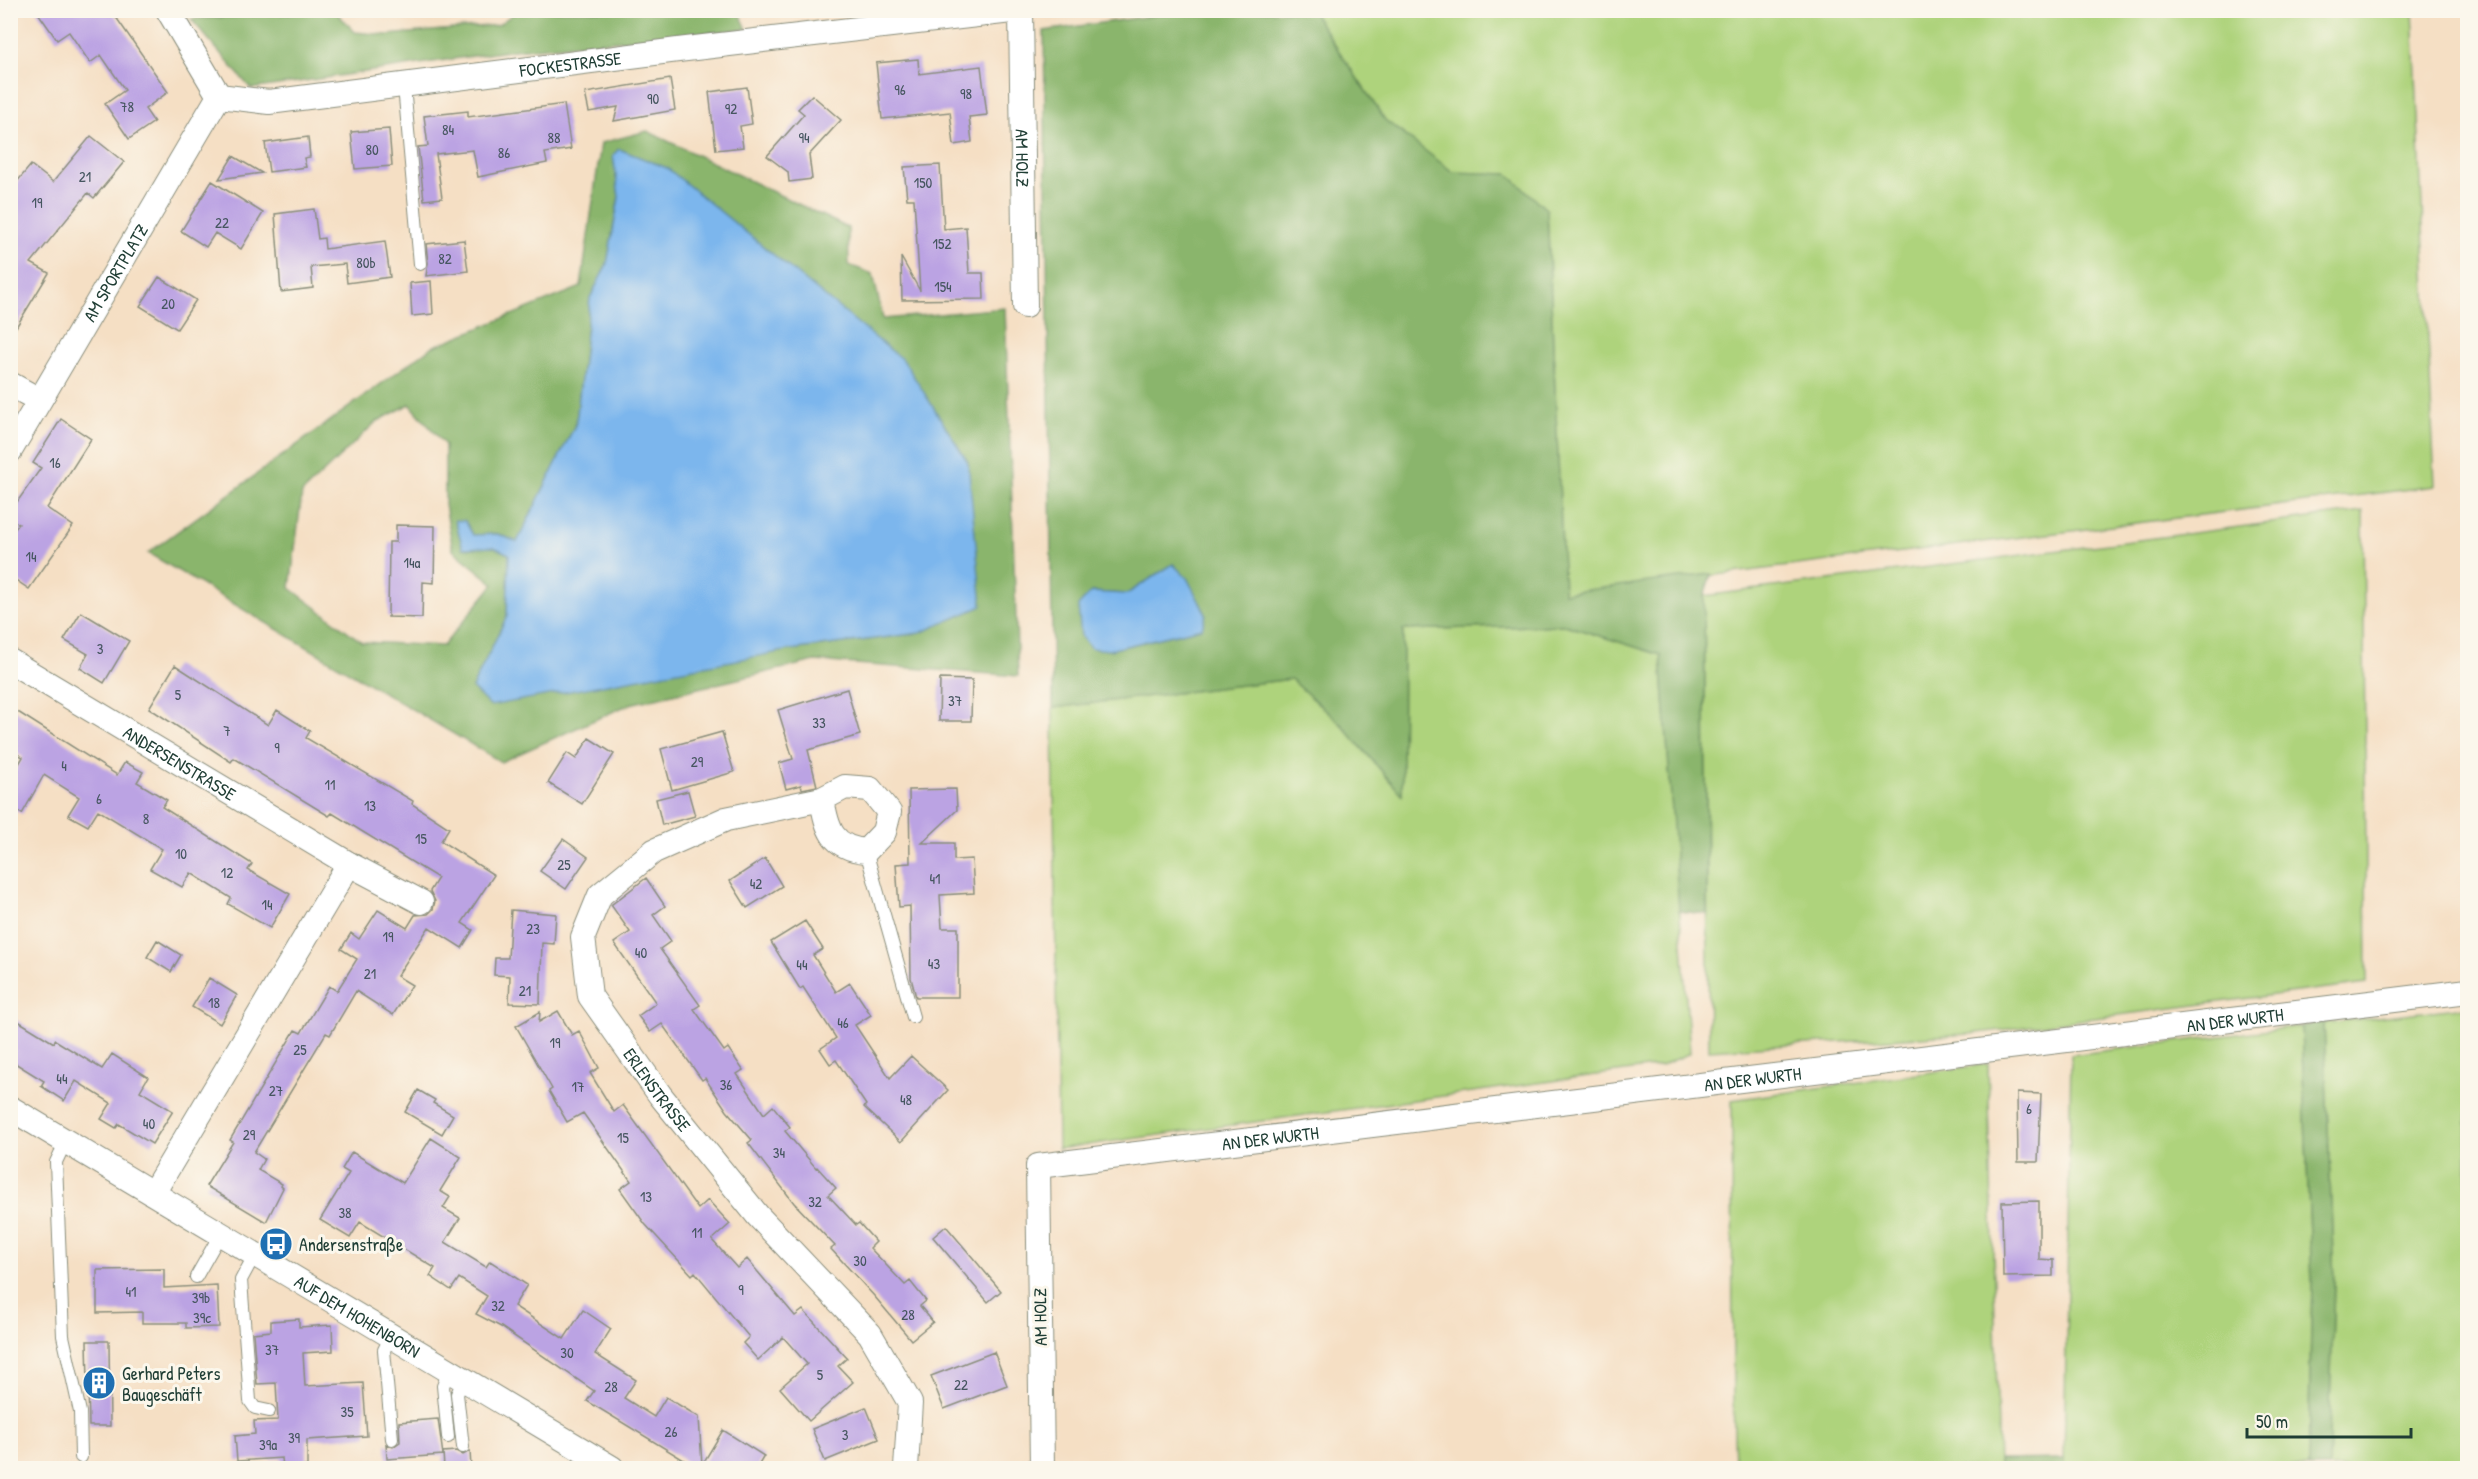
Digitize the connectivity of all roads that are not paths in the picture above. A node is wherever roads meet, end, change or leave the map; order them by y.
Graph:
1 (168, 10) edge
2 (1020, 10) edge
3 (404, 86) junction
4 (219, 96) junction
5 (420, 264) dead end
6 (1025, 306) dead end
7 (10, 384) edge
8 (39, 400) junction
9 (10, 451) edge
10 (10, 661) edge
11 (822, 799) junction
12 (866, 851) junction
13 (350, 864) junction
14 (421, 902) dead end
15 (2468, 991) edge
16 (914, 1017) dead end
17 (10, 1108) edge
18 (66, 1141) junction
19 (1038, 1166) joint
20 (153, 1193) junction
21 (221, 1233) junction
22 (255, 1254) junction
23 (196, 1278) dead end
24 (391, 1336) junction
25 (456, 1375) junction
26 (269, 1411) dead end
27 (448, 1437) dead end
28 (392, 1439) dead end
29 (463, 1447) dead end
30 (81, 1457) dead end
31 (612, 1468) edge
32 (906, 1468) edge
33 (1042, 1468) edge

1 - 4 street
2 - 3 street, FOCKESTRASSE
2 - 6 street, AM HOLZ
3 - 4 street, FOCKESTRASSE
3 - 5 lane
4 - 8 street, AM SPORTPLATZ
7 - 8 street
8 - 9 street, AM SPORTPLATZ
10 - 13 street, ANDERSENSTRASSE
11 - 12 street
11 - 12 street, ERLENSTRASSE
11 - 32 street, ERLENSTRASSE
12 - 16 lane
13 - 14 street, ANDERSENSTRASSE
13 - 20 street
15 - 19 street, AN DER WURTH
17 - 18 street, AUF DEM HOHENBORN
18 - 20 street, AUF DEM HOHENBORN
18 - 30 lane
19 - 33 street, AM HOLZ
20 - 21 street, AUF DEM HOHENBORN
21 - 22 street, AUF DEM HOHENBORN
21 - 23 lane
22 - 24 street, AUF DEM HOHENBORN
22 - 26 lane
24 - 25 street, AUF DEM HOHENBORN
24 - 28 lane
25 - 27 lane
25 - 29 lane
25 - 31 street, AUF DEM HOHENBORN

